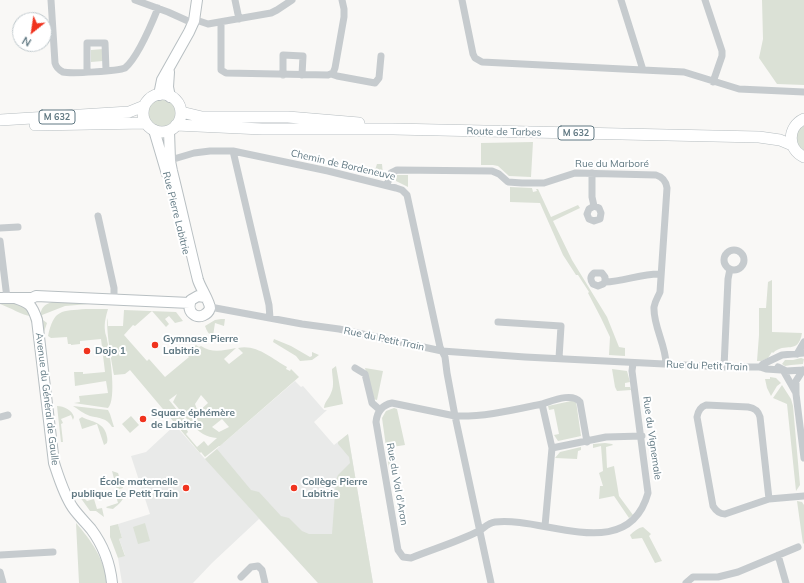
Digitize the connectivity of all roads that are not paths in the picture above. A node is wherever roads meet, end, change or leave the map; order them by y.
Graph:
1 (51, 0) edge
2 (135, 0) edge
3 (197, 0) edge
4 (235, 0) edge
5 (292, 0) edge
6 (342, 0) edge
7 (462, 0) edge
8 (622, 0) edge
9 (705, 0) edge
10 (154, 4) edge
11 (239, 19) junction
12 (194, 21) junction
13 (221, 22) junction
14 (381, 56) dead end
15 (106, 70) junction
16 (643, 70) junction
17 (88, 71) junction
18 (331, 74) junction
19 (283, 75) junction
20 (302, 75) junction
21 (713, 82) junction
22 (803, 93) edge
23 (165, 96) junction
24 (144, 106) junction
25 (181, 112) junction
26 (804, 119) edge
27 (0, 121) edge
28 (150, 127) junction
29 (172, 128) junction
30 (793, 128) junction
31 (393, 130) junction
32 (759, 136) junction
33 (792, 145) junction
34 (233, 151) junction
35 (804, 158) edge
36 (166, 161) junction
37 (592, 174) junction
38 (387, 185) junction
39 (594, 206) dead end
40 (98, 216) dead end
41 (18, 227) dead end
42 (0, 228) edge
43 (0, 241) edge
44 (730, 269) dead end
45 (661, 274) junction
46 (605, 282) dead end
47 (205, 297) junction
48 (7, 298) edge
49 (114, 300) junction
50 (192, 300) junction
51 (36, 303) junction
52 (210, 307) junction
53 (270, 318) junction
54 (498, 322) dead end
55 (804, 342) edge
56 (442, 351) junction
57 (801, 354) edge
58 (559, 358) junction
59 (778, 358) junction
60 (633, 363) junction
61 (666, 364) junction
62 (724, 367) junction
63 (760, 367) junction
64 (355, 368) dead end
65 (782, 370) junction
66 (804, 370) edge
67 (796, 394) junction
68 (542, 404) junction
69 (380, 410) junction
70 (455, 416) junction
71 (642, 436) junction
72 (587, 442) junction
73 (552, 448) junction
74 (804, 458) edge
75 (804, 496) edge
76 (768, 499) junction
77 (545, 526) junction
78 (480, 531) junction
79 (798, 547) dead end
80 (53, 552) dead end
81 (0, 555) edge
82 (778, 555) junction
83 (0, 572) edge
84 (240, 577) dead end
85 (718, 580) edge
86 (3, 583) edge
87 (112, 583) edge
88 (265, 583) edge
89 (491, 583) edge
90 (686, 583) edge
91 (786, 583) edge

1 - 17 street
2 - 10 street
3 - 12 street
4 - 11 street
5 - 11 street
6 - 18 street
7 - 16 street
8 - 16 street
9 - 21 street
10 - 12 street
10 - 15 street
11 - 13 street
12 - 13 street
12 - 23 street
13 - 19 street
14 - 18 street
15 - 17 street
15 - 17 street
16 - 21 street
18 - 20 street
19 - 20 street
19 - 20 street
21 - 22 street
23 - 24 main road, Route de Tarbes
23 - 25 main road
24 - 27 main road, Route de Tarbes / M 632
24 - 28 main road
25 - 29 main road
25 - 31 main road, Route de Tarbes / M 632
26 - 30 main road
27 - 28 main road, Route de Tarbes / M 632
28 - 29 main road, Route de Tarbes
28 - 36 street, Rue Pierre Labitrie
29 - 31 main road, Route de Tarbes / M 632
29 - 36 street, Rue Pierre Labitrie
30 - 32 main road, Route de Tarbes / M 632
30 - 33 main road
31 - 32 main road, Route de Tarbes / M 632
32 - 33 main road, Route de Tarbes / M 632
33 - 35 main road
34 - 36 street, Chemin de Bordeneuve
34 - 38 street, Chemin de Bordeneuve
34 - 53 street
36 - 47 street, Rue Pierre Labitrie
36 - 50 street, Rue Pierre Labitrie
37 - 38 street, Rue du Marboré
37 - 39 street
37 - 45 street, Rue du Marboré
38 - 56 street, Chemin de Bordeneuve
40 - 49 street
41 - 42 street
43 - 48 street
44 - 62 street
45 - 46 street
45 - 61 street, Rue du Marboré
47 - 50 street
47 - 52 street
48 - 51 street
49 - 50 street
49 - 51 street
50 - 52 street
51 - 87 street, Avenue du Général de Gaulle
52 - 53 street, Rue du Petit Train
53 - 56 street, Rue du Petit Train
54 - 58 street
55 - 57 street
56 - 58 street, Rue du Petit Train
56 - 70 street, Chemin de Bordeneuve
57 - 59 street, Rue du Petit Train
58 - 60 street, Rue du Petit Train
59 - 63 street, Rue du Petit Train
59 - 65 street
60 - 61 street, Rue du Petit Train
60 - 71 street, Rue du Vignemale
61 - 62 street, Rue du Petit Train
62 - 63 street, Rue du Petit Train
63 - 65 street, Rue du Petit Train
64 - 69 street
65 - 66 street, Rue du Petit Train
65 - 67 street
66 - 67 street
67 - 74 street
68 - 70 street
68 - 72 street
68 - 73 street
69 - 70 street
69 - 78 street, Rue du Val d'Aran
70 - 78 street, Chemin de Bordeneuve
71 - 72 street
71 - 77 street, Rue du Vignemale
72 - 73 street
73 - 77 street
75 - 76 street
76 - 76 street
77 - 78 street, Rue du Vignemale
78 - 89 street, Chemin de Bordeneuve
79 - 82 street
80 - 81 street
82 - 85 street
82 - 91 street
83 - 86 street
84 - 88 street
85 - 90 street

